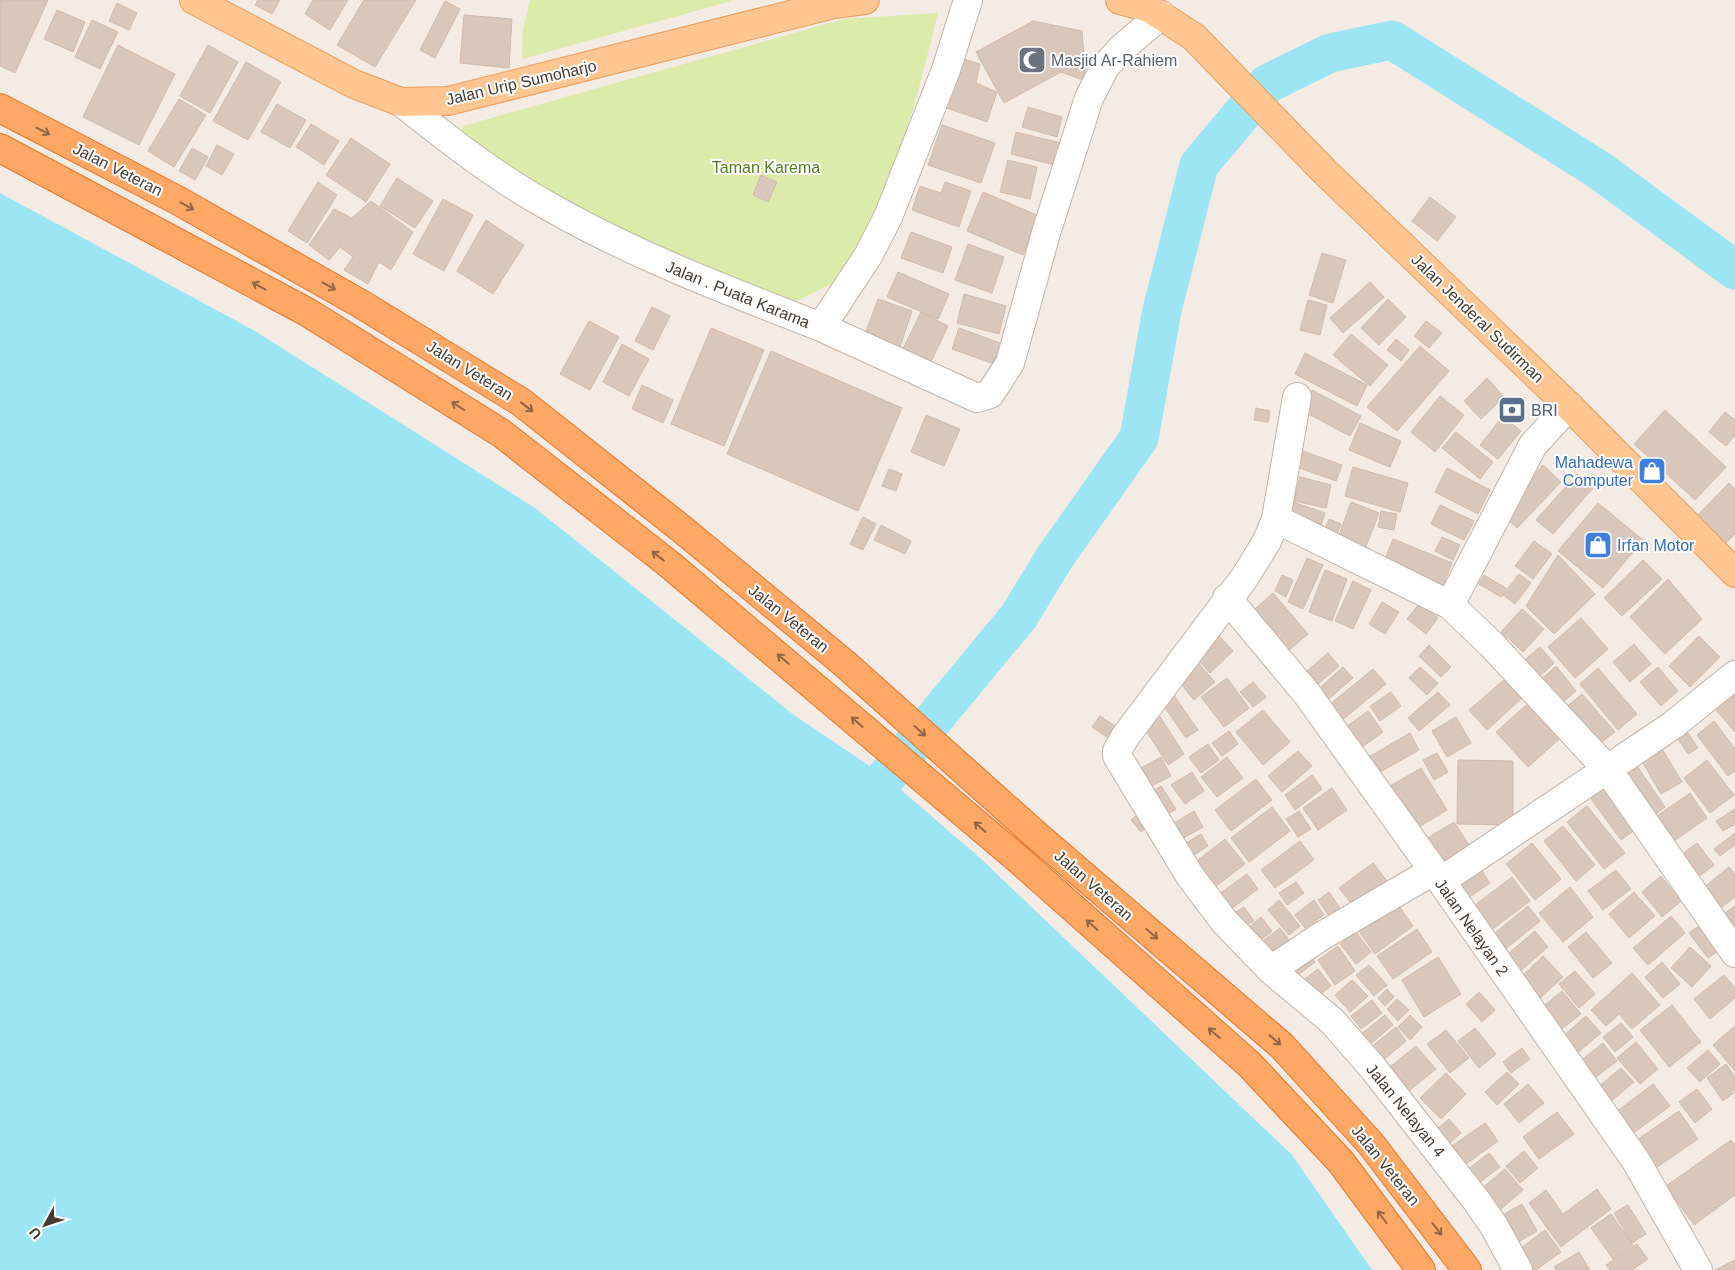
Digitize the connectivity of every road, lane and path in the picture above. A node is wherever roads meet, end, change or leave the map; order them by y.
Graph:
1 (194, 0) edge
2 (865, 0) edge
3 (968, 0) edge
4 (1120, 0) edge
5 (805, 4) edge
6 (1161, 15) junction
7 (401, 102) junction
8 (0, 108) edge
9 (0, 148) edge
10 (821, 328) junction
11 (1297, 397) dead end
12 (1569, 406) junction
13 (1276, 519) junction
14 (1735, 573) edge
15 (1227, 598) junction
16 (1450, 605) junction
17 (1735, 675) edge
18 (1608, 770) junction
19 (1437, 876) junction
20 (1735, 953) edge
21 (1271, 970) junction
22 (1421, 1270) edge
23 (1466, 1270) edge
24 (1518, 1270) edge
25 (1698, 1270) edge

1 - 7 main road, Jalan Urip Sumoharjo
2 - 5 main road, Jalan Urip Sumoharjo
3 - 10 street, Jalan . Puata Karama
4 - 6 main road
5 - 7 main road, Jalan Urip Sumoharjo
6 - 10 street
6 - 12 main road, Jalan Jenderal Sudirman
7 - 10 street, Jalan . Puata Karama
8 -> 23 highway, Jalan Veteran
22 -> 9 highway, Jalan Veteran
11 - 13 street
12 - 14 main road, Jalan Jenderal Sudirman
12 - 16 street
13 - 15 street
13 - 16 street
15 - 19 street, Jalan Nelayan 2
15 - 21 street, Jalan Nelayan 4
16 - 18 street
17 - 18 street
18 - 19 street
18 - 20 street
19 - 21 street
19 - 25 street, Jalan Nelayan 2
21 - 24 street, Jalan Nelayan 4

